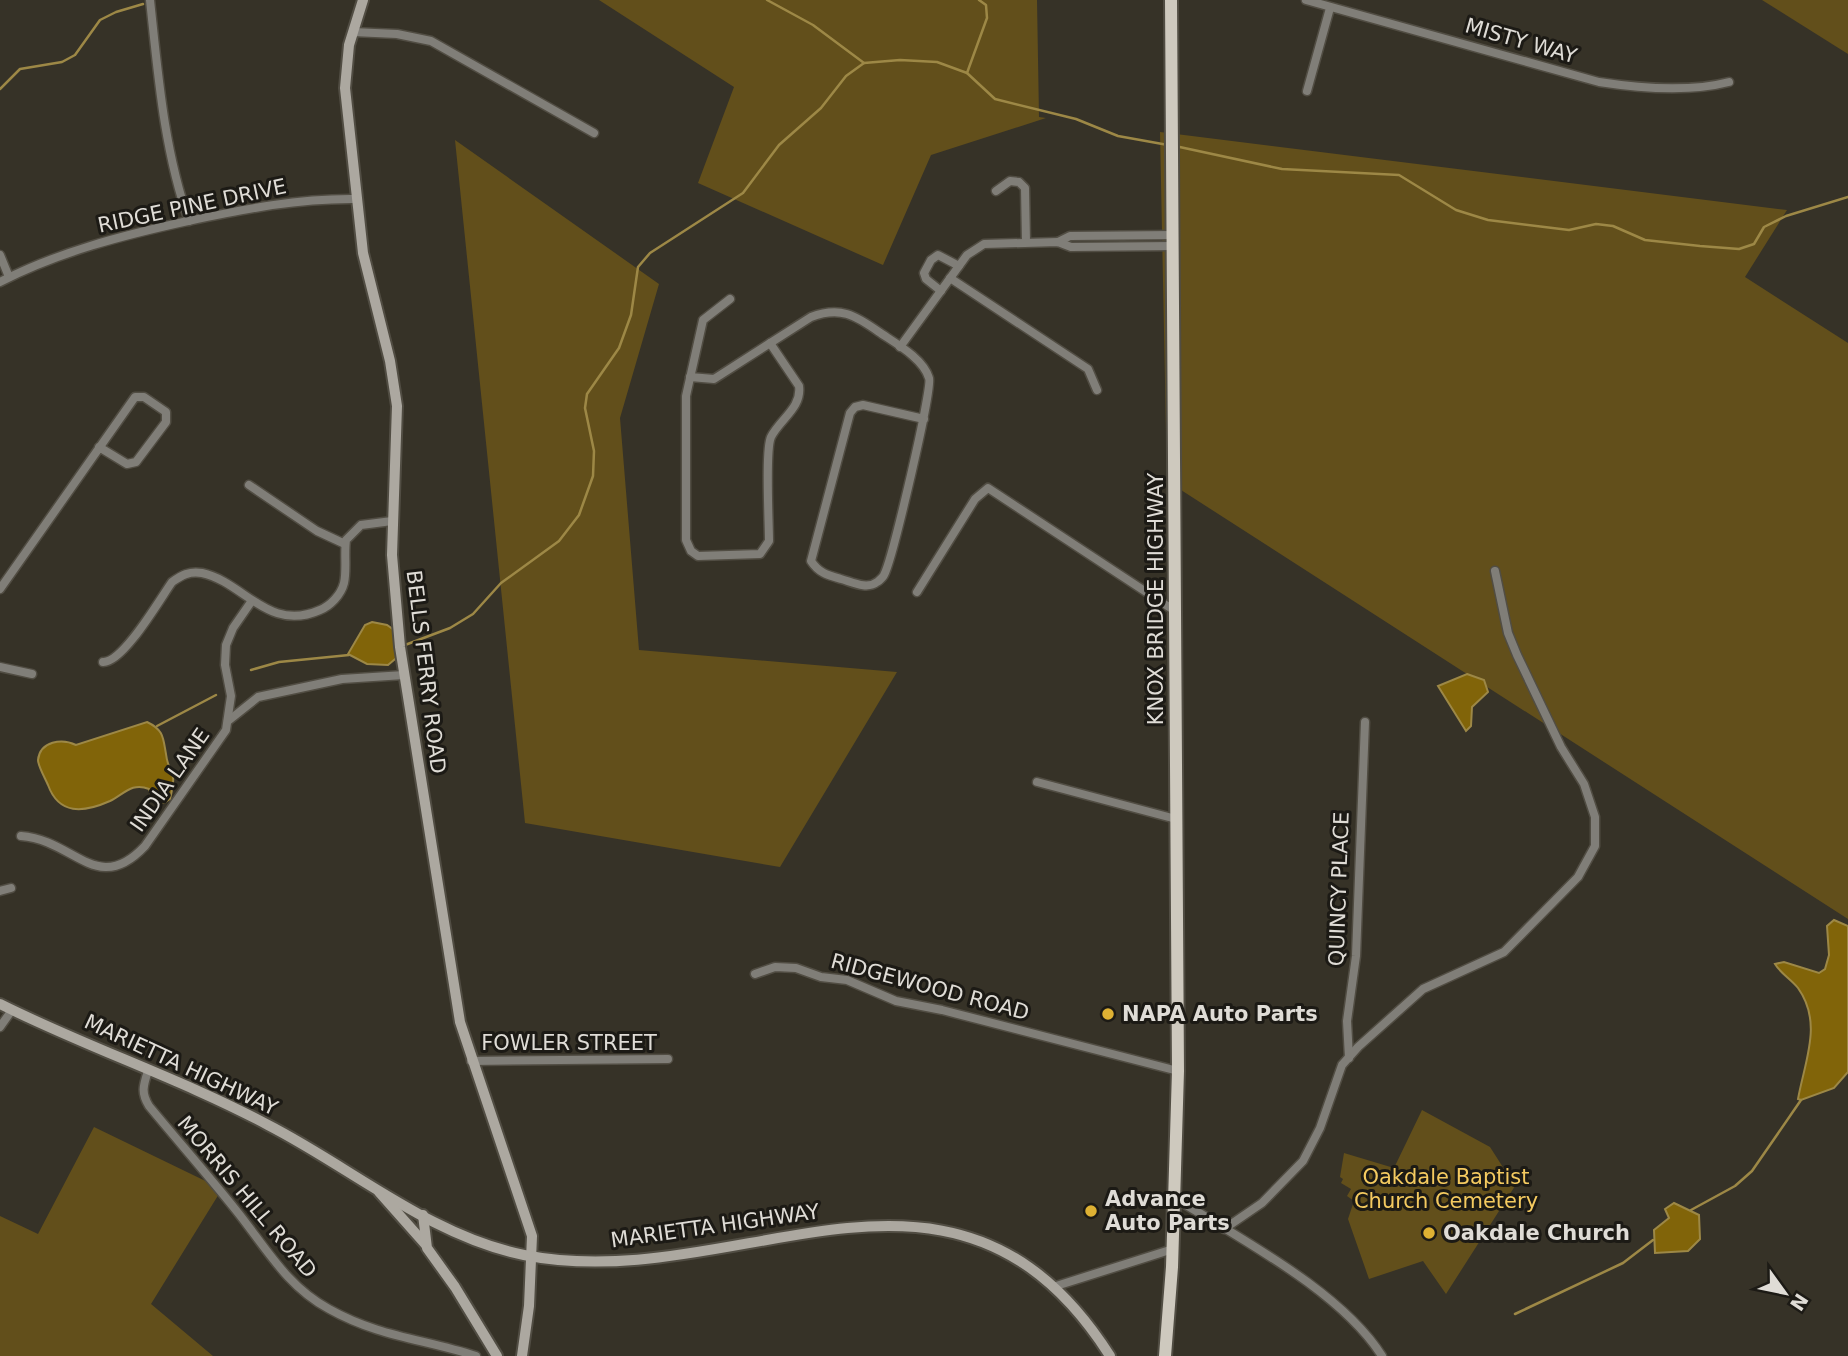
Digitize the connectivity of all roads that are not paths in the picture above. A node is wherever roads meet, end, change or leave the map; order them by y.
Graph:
1 (150, 0) edge
2 (363, 0) edge
3 (1171, 0) edge
4 (1306, 0) edge
5 (1330, 8) junction
6 (352, 32) junction
7 (1729, 82) dead end
8 (1307, 91) dead end
9 (594, 133) dead end
10 (996, 191) dead end
11 (357, 199) junction
12 (189, 221) junction
13 (1174, 241) junction
14 (1026, 242) junction
15 (0, 255) edge
16 (959, 266) junction
17 (9, 277) junction
18 (950, 278) junction
19 (0, 282) edge
20 (941, 291) junction
21 (730, 299) dead end
22 (770, 343) junction
23 (900, 347) junction
24 (690, 377) junction
25 (1097, 390) dead end
26 (924, 419) junction
27 (99, 447) junction
28 (249, 485) dead end
29 (392, 521) junction
30 (345, 544) junction
31 (1495, 571) dead end
32 (0, 589) edge
33 (917, 592) dead end
34 (251, 603) junction
35 (1175, 611) junction
36 (103, 663) dead end
37 (0, 667) edge
38 (32, 674) dead end
39 (404, 675) junction
40 (228, 721) junction
41 (1365, 722) dead end
42 (1037, 782) dead end
43 (1176, 819) junction
44 (21, 836) dead end
45 (11, 888) dead end
46 (0, 891) edge
47 (755, 974) dead end
48 (0, 1004) edge
49 (12, 1010) junction
50 (0, 1027) edge
51 (1349, 1058) junction
52 (668, 1059) dead end
53 (471, 1061) junction
54 (148, 1071) junction
55 (1178, 1071) junction
56 (376, 1187) junction
57 (1175, 1198) junction
58 (423, 1215) junction
59 (1224, 1229) junction
60 (426, 1245) junction
61 (1173, 1249) junction
62 (532, 1256) junction
63 (1053, 1287) junction
64 (1164, 1353) edge
65 (463, 1354) edge
66 (476, 1356) edge
67 (497, 1356) edge
68 (522, 1356) edge
69 (1110, 1356) edge
70 (1382, 1356) edge

1 - 12 street
2 - 6 main road, BELLS FERRY ROAD
3 - 13 main road, KNOX BRIDGE HIGHWAY
4 - 5 street, MISTY WAY
5 - 7 street, MISTY WAY
5 - 8 street
6 - 9 street
6 - 11 main road, BELLS FERRY ROAD
10 - 14 street
11 - 12 street, RIDGE PINE DRIVE
11 - 29 main road, BELLS FERRY ROAD
12 - 17 street, RIDGE PINE DRIVE
13 - 14 street
13 - 35 main road, KNOX BRIDGE HIGHWAY
14 - 16 street
15 - 17 street
16 - 18 street
16 - 20 street
17 - 19 street, RIDGE PINE DRIVE
18 - 20 street
18 - 25 street
20 - 23 street
21 - 24 street
22 - 23 street
22 - 24 street
22 - 24 street
23 - 26 street
26 - 26 street
27 - 27 street
27 - 32 street
28 - 30 street
29 - 30 street
29 - 39 main road, BELLS FERRY ROAD
30 - 34 street
31 - 51 street
33 - 35 street
34 - 36 street
34 - 40 street, INDIA LANE
35 - 43 main road, KNOX BRIDGE HIGHWAY
37 - 38 street
39 - 40 street
39 - 53 main road, BELLS FERRY ROAD
40 - 44 street, INDIA LANE
41 - 51 street, QUINCY PLACE
42 - 43 street
43 - 55 main road, KNOX BRIDGE HIGHWAY
45 - 46 street
47 - 55 street, RIDGEWOOD ROAD
48 - 49 main road, MARIETTA HIGHWAY
49 - 50 street
49 - 54 main road, MARIETTA HIGHWAY
51 - 59 street
52 - 53 street, FOWLER STREET
53 - 62 main road, BELLS FERRY ROAD
54 - 56 main road, MARIETTA HIGHWAY
54 - 65 street, MORRIS HILL ROAD
55 - 57 main road, KNOX BRIDGE HIGHWAY
56 - 58 main road, MARIETTA HIGHWAY
56 - 60 main road
57 - 59 street
57 - 61 main road
58 - 60 main road
58 - 62 main road, MARIETTA HIGHWAY
59 - 70 street
60 - 67 main road
61 - 63 street
61 - 64 main road
62 - 63 main road, MARIETTA HIGHWAY
62 - 68 main road, BELLS FERRY ROAD
63 - 69 main road, MARIETTA HIGHWAY
65 - 66 street, MORRIS HILL ROAD

